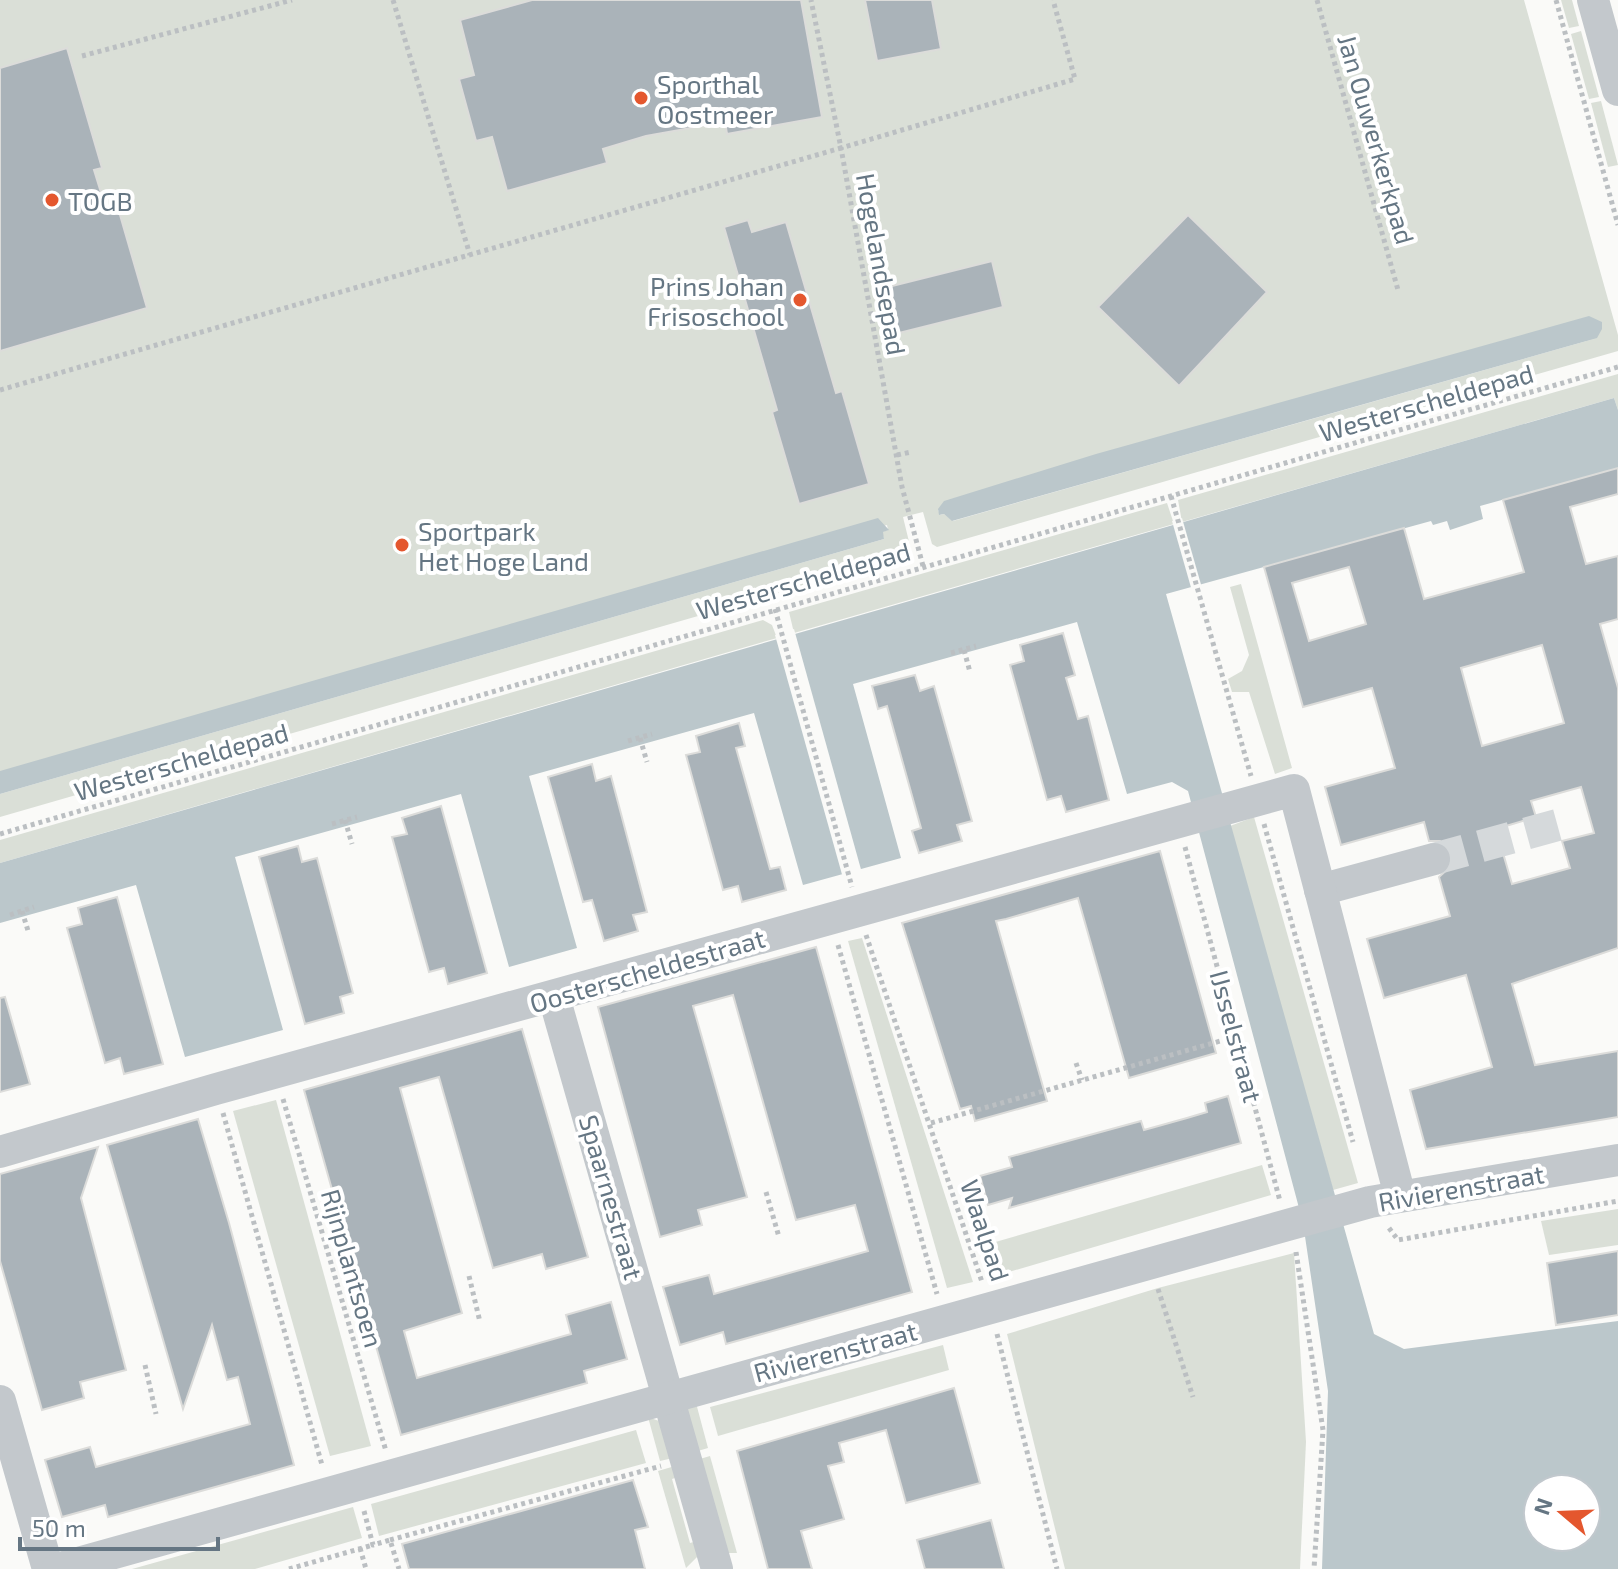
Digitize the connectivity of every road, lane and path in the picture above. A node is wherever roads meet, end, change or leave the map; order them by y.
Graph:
1 (292, 0) edge
2 (393, 0) edge
3 (811, 0) edge
4 (1053, 0) edge
5 (1317, 0) edge
6 (1556, 0) edge
7 (1593, 0) edge
8 (82, 56) dead end
9 (1618, 90) edge
10 (841, 148) junction
11 (1618, 225) edge
12 (470, 255) junction
13 (1398, 290) dead end
14 (1618, 367) edge
15 (0, 390) edge
16 (911, 452) dead end
17 (897, 455) junction
18 (1171, 496) junction
19 (923, 566) junction
20 (1199, 598) dead end
21 (775, 609) junction
22 (976, 646) dead end
23 (964, 651) junction
24 (951, 653) dead end
25 (970, 672) dead end
26 (652, 734) dead end
27 (628, 741) dead end
28 (641, 741) junction
29 (647, 762) dead end
30 (357, 817) dead end
31 (346, 823) junction
32 (1178, 823) junction
33 (332, 824) dead end
34 (0, 834) edge
35 (352, 844) dead end
36 (1434, 859) tunnel mouth
37 (1320, 890) junction
38 (846, 903) junction
39 (34, 907) dead end
40 (23, 914) junction
41 (10, 915) dead end
42 (29, 934) dead end
43 (554, 997) junction
44 (1238, 1036) junction
45 (1076, 1063) dead end
46 (275, 1073) junction
47 (1082, 1080) junction
48 (216, 1089) junction
49 (931, 1123) junction
50 (0, 1152) edge
51 (1618, 1160) edge
52 (766, 1192) dead end
53 (1400, 1196) junction
54 (1295, 1233) junction
55 (779, 1237) dead end
56 (469, 1276) dead end
57 (1158, 1288) dead end
58 (990, 1308) junction
59 (945, 1321) junction
60 (480, 1322) dead end
61 (145, 1365) dead end
62 (668, 1397) junction
63 (1193, 1397) dead end
64 (0, 1401) edge
65 (156, 1414) dead end
66 (686, 1459) junction
67 (393, 1475) junction
68 (343, 1488) junction
69 (390, 1540) junction
70 (373, 1545) junction
71 (360, 1548) junction
72 (48, 1569) edge
73 (57, 1569) edge
74 (289, 1569) edge
75 (366, 1569) edge
76 (399, 1569) edge
77 (717, 1569) edge
78 (1057, 1569) edge
79 (1314, 1569) edge

1 - 8 path
2 - 12 path
3 - 10 path
4 - 10 path, Hogelandsepad
5 - 13 path, Jan Ouwerkerkpad
6 - 11 path
7 - 9 street
10 - 12 path
10 - 17 path, Hogelandsepad
12 - 15 path
14 - 18 path, Westerscheldepad
16 - 17 path
17 - 19 path, Hogelandsepad
18 - 19 path, Westerscheldepad
18 - 20 path
19 - 21 path, Westerscheldepad
21 - 34 path, Westerscheldepad
21 - 38 path, Waalpad
22 - 23 path
23 - 24 path
23 - 25 path
26 - 28 path
27 - 28 path
28 - 29 path
30 - 31 path
31 - 33 path
31 - 35 path
32 - 37 street, Oosterscheldestraat
32 - 38 street, Oosterscheldestraat
32 - 44 path, IJsselstraat
36 - 37 street
37 - 53 street
38 - 43 street, Oosterscheldestraat
38 - 49 path, Waalpad
38 - 59 path, Waalpad
39 - 40 path
40 - 41 path
40 - 42 path
43 - 46 street, Oosterscheldestraat
43 - 62 street, Spaarnestraat
44 - 47 path
44 - 54 path, IJsselstraat
45 - 47 path
46 - 48 street, Oosterscheldestraat
46 - 67 path, Rijnplantsoen
47 - 49 path
48 - 50 street, Oosterscheldestraat
48 - 68 path
49 - 58 path, Waalpad
51 - 53 street, Rivierenstraat
52 - 55 path
53 - 54 street, Rivierenstraat
54 - 58 street, Rivierenstraat
54 - 79 path, IJsselstraat
56 - 60 path
57 - 63 path
58 - 59 street, Rivierenstraat
58 - 78 path, Waalpad
59 - 62 street, Rivierenstraat
61 - 65 path
62 - 66 street, Spaarnestraat
62 - 67 street, Rivierenstraat
64 - 72 street
66 - 69 path
66 - 77 street, Spaarnestraat
67 - 68 street, Rivierenstraat
68 - 70 path
68 - 73 street, Rivierenstraat
69 - 70 path
69 - 76 path
70 - 71 path
71 - 74 path
71 - 75 path

